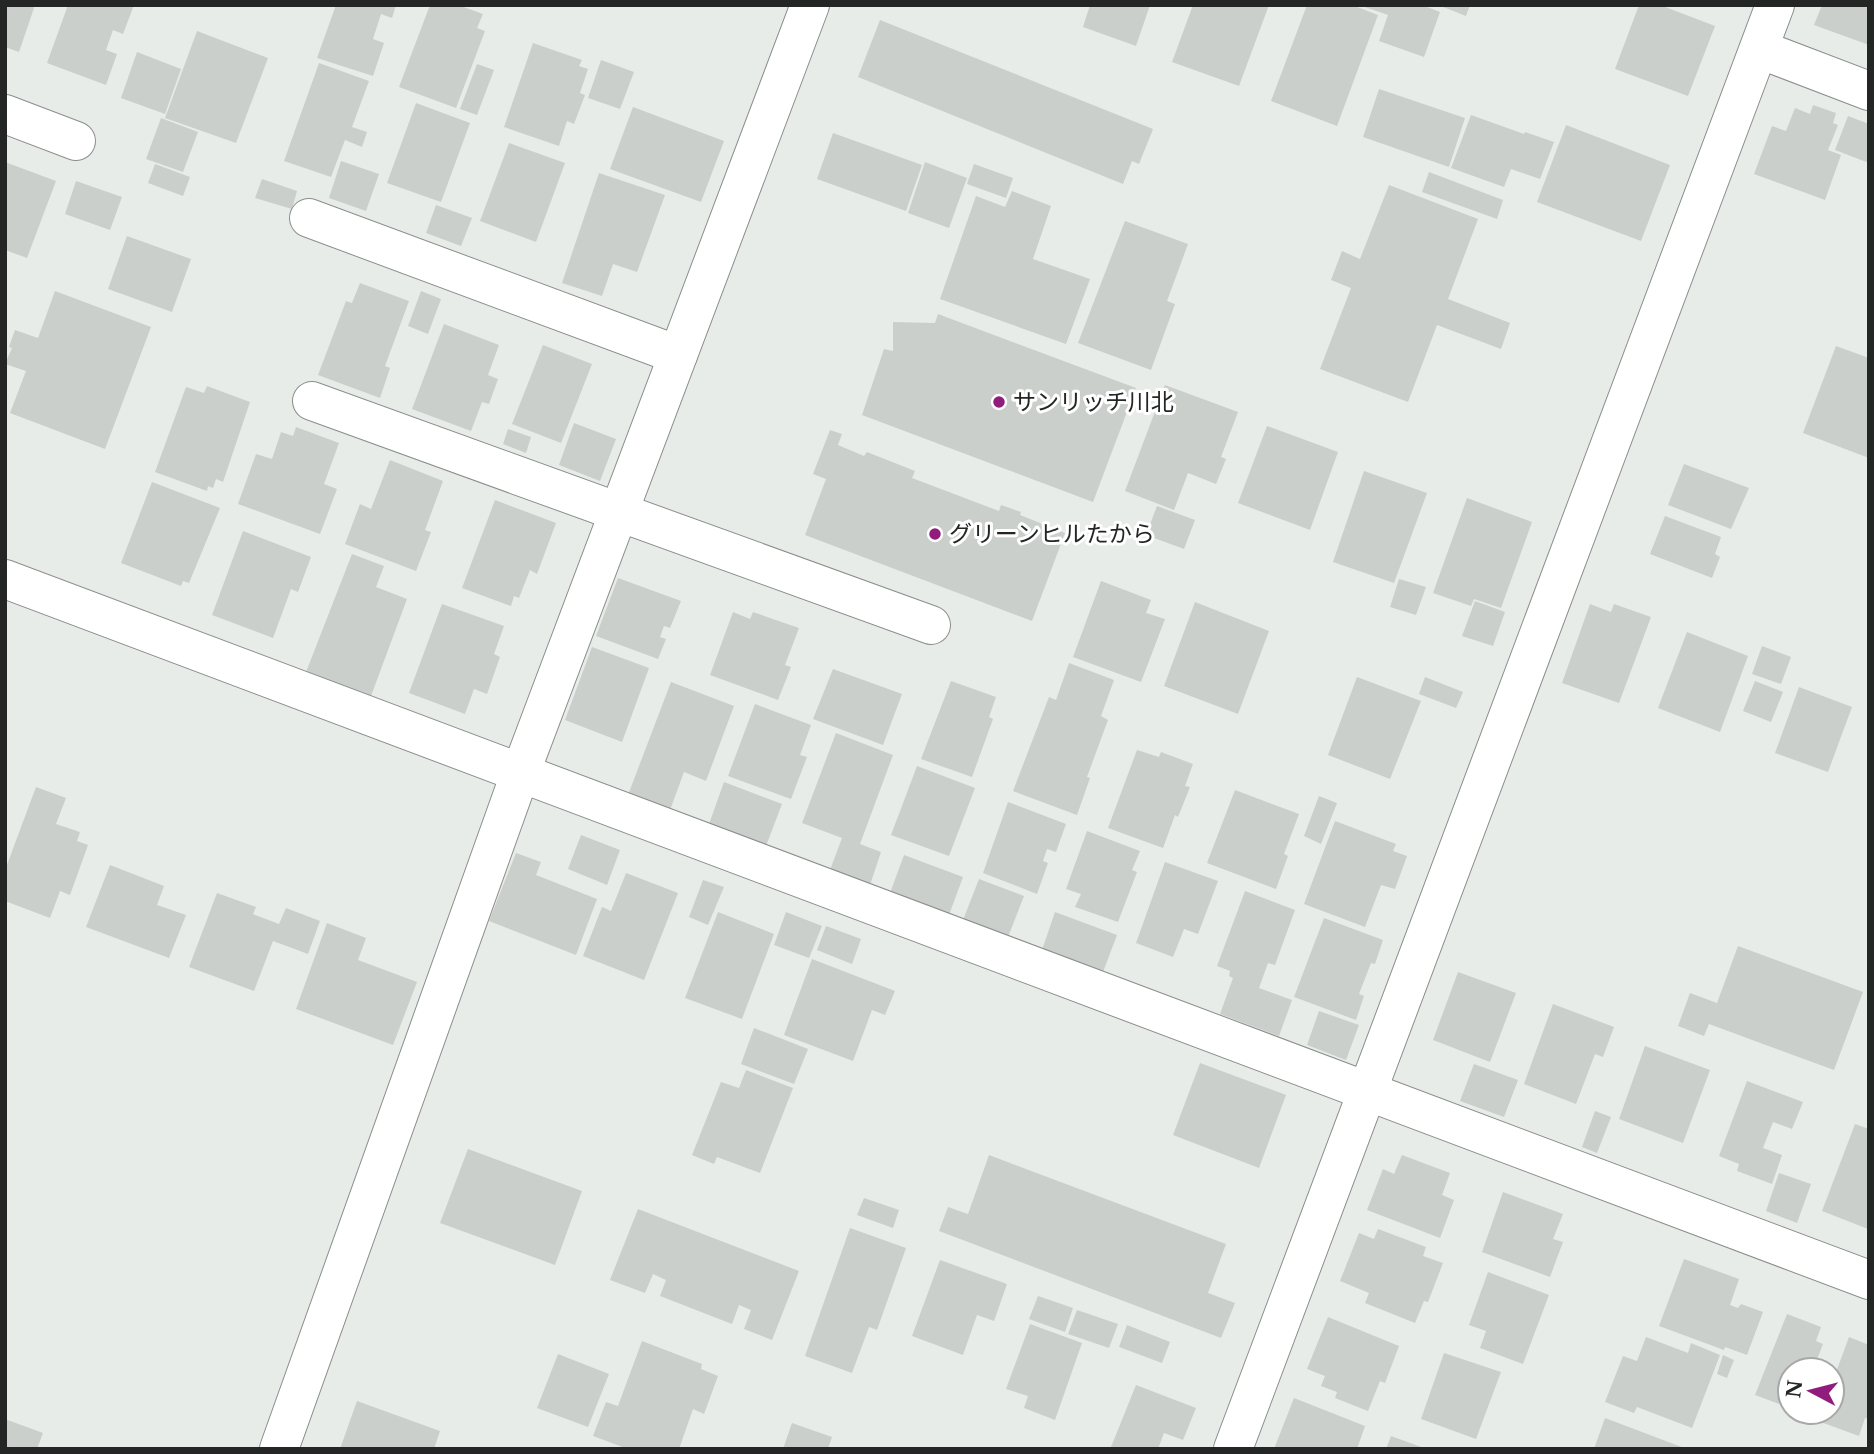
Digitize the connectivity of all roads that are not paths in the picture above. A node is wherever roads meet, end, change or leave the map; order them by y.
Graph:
1 (810, 5) edge
2 (1775, 5) edge
3 (1759, 49) junction
4 (1869, 91) edge
5 (5, 114) edge
6 (76, 141) dead end
7 (309, 218) dead end
8 (678, 355) junction
9 (312, 401) dead end
10 (619, 513) junction
11 (5, 579) edge
12 (931, 625) dead end
13 (520, 774) junction
14 (1367, 1091) junction
15 (1869, 1280) edge
16 (279, 1449) edge
17 (1233, 1449) edge

1 - 8 street
2 - 3 street
3 - 4 street
3 - 14 street
5 - 6 street
7 - 8 street
8 - 10 street
9 - 10 street
10 - 12 street
10 - 13 street
11 - 13 street
13 - 14 street
13 - 16 street
14 - 15 street
14 - 17 street

